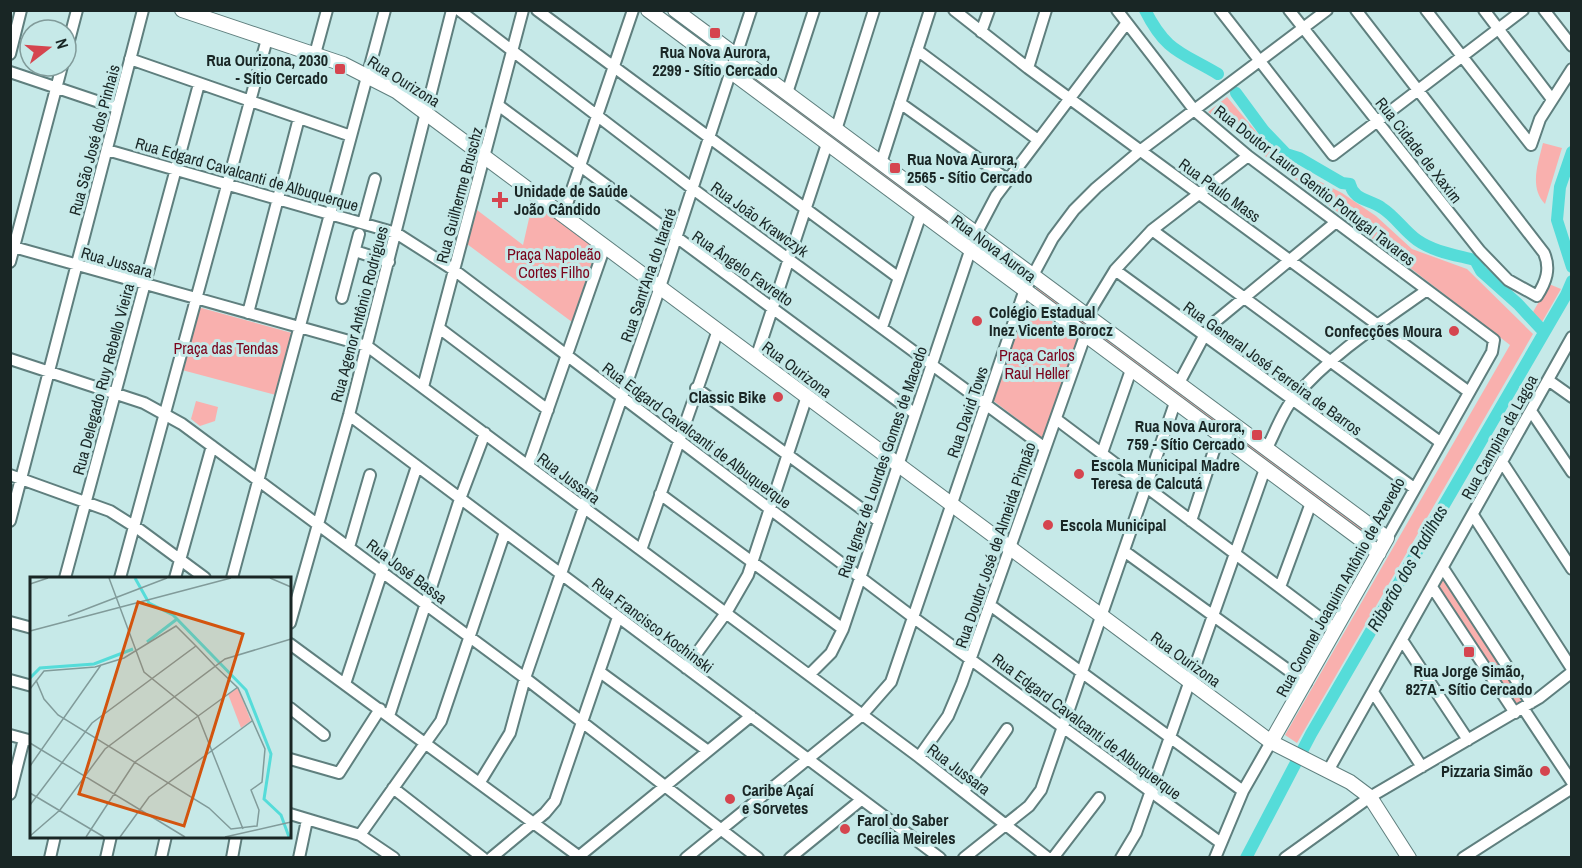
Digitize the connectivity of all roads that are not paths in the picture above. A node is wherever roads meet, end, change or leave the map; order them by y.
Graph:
1 (143, 10) edge
2 (182, 10) edge
3 (327, 10) edge
4 (385, 10) edge
5 (452, 10) edge
6 (459, 10) edge
7 (523, 10) edge
8 (537, 10) edge
9 (633, 10) edge
10 (648, 10) edge
11 (751, 10) edge
12 (814, 10) edge
13 (874, 10) edge
14 (930, 10) edge
15 (954, 10) edge
16 (989, 10) edge
17 (1046, 10) edge
18 (1117, 10) edge
19 (1220, 10) edge
20 (1290, 10) edge
21 (1327, 10) edge
22 (1356, 10) edge
23 (1426, 10) edge
24 (1484, 10) edge
25 (1523, 10) edge
26 (1544, 10) edge
27 (683, 13) edge
28 (17, 14) edge
29 (208, 14) edge
30 (1126, 24) junction
31 (1303, 28) junction
32 (1498, 29) junction
33 (981, 32) junction
34 (267, 39) junction
35 (1572, 46) edge
36 (917, 50) junction
37 (512, 51) junction
38 (10, 54) edge
39 (315, 54) junction
40 (736, 56) junction
41 (1463, 57) junction
42 (130, 59) junction
43 (1260, 62) junction
44 (615, 68) junction
45 (1028, 68) junction
46 (1572, 69) edge
47 (10, 72) edge
48 (732, 73) junction
49 (367, 75) junction
50 (59, 78) edge
51 (200, 84) junction
52 (57, 88) junction
53 (1418, 92) junction
54 (787, 93) junction
55 (1069, 98) junction
56 (1551, 98) junction
57 (249, 101) junction
58 (900, 103) junction
59 (498, 105) junction
60 (117, 108) junction
61 (1194, 111) junction
62 (427, 114) junction
63 (598, 116) junction
64 (299, 118) junction
65 (1378, 122) junction
66 (836, 130) junction
67 (351, 136) junction
68 (710, 138) junction
69 (1038, 140) junction
70 (827, 144) junction
71 (107, 150) junction
72 (1141, 150) junction
73 (1248, 156) junction
74 (484, 157) junction
75 (881, 163) junction
76 (580, 167) junction
77 (175, 169) junction
78 (375, 179) dead end
79 (1008, 180) junction
80 (905, 181) junction
81 (227, 184) junction
82 (693, 189) junction
83 (1198, 194) junction
84 (895, 195) junction
85 (278, 199) junction
86 (806, 207) junction
87 (330, 214) junction
88 (921, 214) junction
89 (563, 216) junction
90 (1336, 222) junction
91 (363, 223) junction
92 (1152, 230) junction
93 (396, 233) junction
94 (359, 234) dead end
95 (976, 234) junction
96 (676, 239) junction
97 (605, 246) junction
98 (13, 247) edge
99 (355, 251) junction
100 (970, 251) junction
101 (789, 259) junction
102 (1289, 259) junction
103 (10, 262) edge
104 (388, 262) junction
105 (76, 266) junction
106 (454, 270) junction
107 (1115, 270) junction
108 (1033, 276) junction
109 (899, 278) junction
110 (144, 285) junction
111 (660, 287) junction
112 (1427, 290) junction
113 (1024, 292) junction
114 (1241, 297) junction
115 (342, 298) dead end
116 (196, 299) junction
117 (774, 307) junction
118 (248, 313) junction
119 (1087, 316) junction
120 (1379, 324) junction
121 (882, 327) junction
122 (299, 328) junction
123 (439, 328) junction
124 (718, 330) junction
125 (1114, 335) junction
126 (1085, 336) junction
127 (1204, 336) junction
128 (1491, 336) joint
129 (1572, 337) edge
130 (367, 346) junction
131 (1129, 346) junction
132 (1106, 352) junction
133 (568, 356) junction
134 (756, 358) junction
135 (10, 359) edge
136 (931, 362) junction
137 (1120, 362) junction
138 (1330, 362) junction
139 (50, 370) junction
140 (1131, 370) junction
141 (1548, 380) junction
142 (1179, 383) junction
143 (423, 387) junction
144 (696, 388) junction
145 (1469, 392) junction
146 (116, 393) junction
147 (807, 396) junction
148 (1572, 397) edge
149 (622, 398) junction
150 (1292, 400) junction
151 (985, 402) junction
152 (1175, 402) junction
153 (548, 410) junction
154 (1531, 411) junction
155 (164, 413) junction
156 (914, 413) junction
157 (349, 415) junction
158 (1056, 419) junction
159 (485, 433) junction
160 (1219, 435) junction
161 (678, 440) junction
162 (1440, 442) junction
163 (212, 446) junction
164 (1046, 448) junction
165 (1267, 448) junction
166 (1102, 453) junction
167 (788, 455) junction
168 (1502, 462) junction
169 (896, 463) junction
170 (417, 466) junction
171 (528, 466) junction
172 (1265, 469) junction
173 (1572, 472) edge
174 (370, 475) dead end
175 (16, 477) edge
176 (259, 480) junction
177 (1146, 487) junction
178 (1414, 488) junction
179 (660, 494) junction
180 (460, 499) junction
181 (85, 501) junction
182 (1311, 502) junction
183 (951, 505) junction
184 (584, 508) junction
185 (770, 509) junction
186 (1473, 515) junction
187 (877, 520) junction
188 (10, 521) edge
189 (1191, 521) junction
190 (316, 522) junction
191 (134, 526) junction
192 (505, 532) junction
193 (1387, 537) junction
194 (349, 547) junction
195 (1010, 548) junction
196 (641, 550) junction
197 (1124, 551) junction
198 (1379, 553) junction
199 (1235, 554) junction
200 (180, 560) junction
201 (753, 562) junction
202 (1443, 568) junction
203 (1572, 569) edge
204 (382, 571) junction
205 (561, 575) junction
206 (859, 576) junction
207 (66, 577) edge
208 (121, 577) edge
209 (176, 577) edge
210 (202, 577) edge
211 (233, 577) edge
212 (1280, 587) junction
213 (1432, 587) junction
214 (427, 605) junction
215 (990, 605) junction
216 (726, 613) junction
217 (1214, 616) junction
218 (618, 617) junction
219 (914, 618) junction
220 (1101, 618) junction
221 (291, 619) edge
222 (10, 622) edge
223 (30, 627) edge
224 (843, 629) junction
225 (1335, 629) junction
226 (470, 637) junction
227 (1402, 640) junction
228 (291, 645) edge
229 (971, 658) junction
230 (686, 668) junction
231 (1572, 670) edge
232 (600, 672) junction
233 (1081, 674) junction
234 (809, 675) junction
235 (525, 678) junction
236 (10, 680) edge
237 (1191, 683) junction
238 (1306, 683) junction
239 (345, 684) junction
240 (30, 685) edge
241 (1373, 692) junction
242 (1523, 708) junction
243 (291, 709) edge
244 (385, 713) junction
245 (862, 715) junction
246 (751, 716) junction
247 (584, 723) junction
248 (1062, 726) junction
249 (1007, 729) dead end
250 (10, 735) edge
251 (324, 735) dead end
252 (1269, 736) junction
253 (28, 740) edge
254 (1170, 740) junction
255 (1468, 740) junction
256 (426, 744) junction
257 (708, 751) junction
258 (919, 757) junction
259 (291, 759) edge
260 (808, 759) junction
261 (1422, 767) junction
262 (1328, 771) junction
263 (480, 782) junction
264 (1572, 782) edge
265 (666, 786) junction
266 (393, 788) junction
267 (1572, 788) edge
268 (964, 791) junction
269 (1243, 791) junction
270 (1151, 792) junction
271 (10, 794) edge
272 (1370, 796) junction
273 (1099, 798) dead end
274 (861, 800) junction
275 (291, 814) edge
276 (307, 820) junction
277 (533, 823) junction
278 (1007, 825) junction
279 (722, 830) junction
280 (360, 835) junction
281 (55, 838) edge
282 (111, 838) edge
283 (166, 838) edge
284 (236, 838) edge
285 (1221, 843) junction
286 (579, 857) edge
287 (50, 858) edge
288 (106, 858) edge
289 (161, 858) edge
290 (232, 858) edge
291 (299, 858) edge
292 (394, 858) edge
293 (483, 858) edge
294 (491, 858) edge
295 (686, 858) edge
296 (758, 858) edge
297 (790, 858) edge
298 (940, 858) edge
299 (964, 858) edge
300 (1051, 858) edge
301 (1120, 858) edge
302 (1215, 858) edge
303 (1285, 858) edge
304 (1409, 858) edge
305 (1463, 858) edge

1 - 42 street, Rua São José dos Pinhais
2 - 29 main road, Rua Ourizona
3 - 39 street
4 - 49 street
5 - 62 street, Rua Agenor Antônio Rodrigues
6 - 37 street, Rua João Krawczyk
7 - 37 street, Rua Guilherme Bruschz
8 - 44 street
9 - 44 street
10 - 48 main road, Rua Nova Aurora
11 - 40 street, Rua Sant'Ana do Itararé
12 - 54 street
13 - 66 street
14 - 36 street
15 - 33 street, Rua Paulo Mass
16 - 33 street
17 - 45 street
18 - 30 street, Rua Doutor Lauro Gentio Portugal Tavares
19 - 43 street
20 - 31 street, Rua Cidade de Xaxim
21 - 31 street, Rua David Tows
22 - 53 street
23 - 41 street
24 - 32 street
25 - 32 street
26 - 35 street
27 - 40 main road, Rua Nova Aurora
28 - 38 street
29 - 34 main road, Rua Ourizona
30 - 55 street
30 - 61 street, Rua Doutor Lauro Gentio Portugal Tavares
31 - 43 street, Rua David Tows
31 - 65 street, Rua Cidade de Xaxim
32 - 41 street
32 - 56 street
33 - 45 street, Rua Paulo Mass
34 - 39 main road, Rua Ourizona
34 - 57 street
36 - 58 street
36 - 69 street
37 - 59 street, Rua Guilherme Bruschz
37 - 63 street, Rua João Krawczyk
39 - 49 main road, Rua Ourizona
40 - 48 street, Rua Sant'Ana do Itararé
40 - 54 main road, Rua Nova Aurora
41 - 53 street
41 - 56 street
42 - 51 street
42 - 60 street, Rua São José dos Pinhais
43 - 61 street, Rua David Tows
43 - 65 street
44 - 63 street
44 - 68 street
45 - 55 street, Rua Paulo Mass
46 - 56 street
47 - 52 street
48 - 68 street, Rua Sant'Ana do Itararé
48 - 70 main road, Rua Nova Aurora
49 - 62 main road, Rua Ourizona
49 - 67 street
50 - 52 street
51 - 57 street
51 - 77 street, Rua Delegado Ruy Rebello Vieira
52 - 60 street
52 - 98 street
53 - 65 street
53 - 65 street, Rua Cidade de Xaxim
54 - 66 main road, Rua Nova Aurora
55 - 69 street
55 - 72 street, Rua Paulo Mass
57 - 64 street
57 - 81 street
58 - 75 street
58 - 79 street
59 - 74 street, Rua Guilherme Bruschz
59 - 76 street, Rua Ângelo Favretto
60 - 71 street, Rua São José dos Pinhais
61 - 72 street, Rua David Tows
61 - 73 street, Rua Doutor Lauro Gentio Portugal Tavares
62 - 74 main road, Rua Ourizona
62 - 93 street, Rua Agenor Antônio Rodrigues
63 - 76 street
63 - 82 street, Rua João Krawczyk
64 - 67 street
64 - 85 street
66 - 75 main road, Rua Nova Aurora
67 - 87 street
68 - 82 street, Rua Sant'Ana do Itararé
68 - 86 street
69 - 79 street
70 - 84 main road, Rua Nova Aurora
70 - 86 street
71 - 77 street, Rua Edgard Cavalcanti de Albuquerque
71 - 105 street, Rua São José dos Pinhais
72 - 83 street, Rua Paulo Mass
72 - 108 street, Rua David Tows
73 - 83 street
73 - 90 street, Rua Doutor Lauro Gentio Portugal Tavares
74 - 89 main road, Rua Ourizona
74 - 106 street, Rua Guilherme Bruschz
75 - 80 main road, Rua Nova Aurora
76 - 89 street
76 - 96 street, Rua Ângelo Favretto
77 - 81 street, Rua Edgard Cavalcanti de Albuquerque
77 - 110 street, Rua Delegado Ruy Rebello Vieira
78 - 91 street
79 - 95 street
80 - 84 street
80 - 95 main road, Rua Nova Aurora
81 - 85 street, Rua Edgard Cavalcanti de Albuquerque
81 - 116 street
82 - 96 street, Rua Sant'Ana do Itararé
82 - 101 street, Rua João Krawczyk
83 - 92 street
83 - 102 street, Rua Paulo Mass
84 - 88 main road, Rua Nova Aurora
85 - 87 street, Rua Edgard Cavalcanti de Albuquerque
85 - 118 street
86 - 101 street
86 - 109 street
87 - 91 street, Rua Edgard Cavalcanti de Albuquerque
87 - 122 street
88 - 100 main road, Rua Nova Aurora
88 - 109 street
89 - 97 main road, Rua Ourizona
90 - 102 street
90 - 112 street, Rua Doutor Lauro Gentio Portugal Tavares
91 - 93 street, Rua Edgard Cavalcanti de Albuquerque
92 - 107 street
92 - 114 street
93 - 104 street, Rua Agenor Antônio Rodrigues
93 - 106 street, Rua Edgard Cavalcanti de Albuquerque
94 - 99 street
95 - 108 main road, Rua Nova Aurora
96 - 111 street, Rua Sant'Ana do Itararé
96 - 117 street, Rua Ângelo Favretto
97 - 111 main road, Rua Ourizona
97 - 133 street
98 - 103 street
98 - 105 street, Rua Jussara
99 - 104 street
99 - 115 street
100 - 113 main road, Rua Nova Aurora
100 - 136 street, Rua Ignez de Lourdes Gomes de Macedo
101 - 117 street
101 - 121 street, Rua João Krawczyk
102 - 114 street
102 - 120 street, Rua Paulo Mass
104 - 130 street, Rua Agenor Antônio Rodrigues
105 - 110 street, Rua Jussara
105 - 139 street, Rua São José dos Pinhais
106 - 123 street, Rua Guilherme Bruschz
106 - 133 street, Rua Edgard Cavalcanti de Albuquerque
107 - 119 street
107 - 127 street, Rua General José Ferreira de Barros
108 - 113 street, Rua David Tows
108 - 119 main road, Rua Nova Aurora
109 - 121 street
110 - 116 street, Rua Jussara
110 - 146 street, Rua Delegado Ruy Rebello Vieira
111 - 124 main road, Rua Ourizona
111 - 149 street, Rua Sant'Ana do Itararé
112 - 120 street
112 - 128 street, Rua Doutor Lauro Gentio Portugal Tavares
113 - 126 main road, Rua Nova Aurora
113 - 151 street, Rua David Tows
114 - 127 street
114 - 138 street
116 - 118 street, Rua Jussara
116 - 155 street
117 - 134 street
117 - 156 street, Rua Ângelo Favretto
118 - 122 street, Rua Jussara
119 - 125 main road, Rua Nova Aurora
120 - 138 street
120 - 145 street, Rua Paulo Mass
121 - 136 street, Rua João Krawczyk
122 - 130 street, Rua Jussara
122 - 176 street
123 - 143 street, Rua Guilherme Bruschz
123 - 153 street
124 - 134 main road, Rua Ourizona
124 - 144 street
125 - 131 main road, Rua Nova Aurora
125 - 132 main road
126 - 132 main road, Rua Nova Aurora
126 - 158 street, Rua Doutor José de Almeida Pimpão
127 - 142 street
127 - 150 street, Rua General José Ferreira de Barros
128 - 145 street, Rua Coronel Joaquim Antônio de Azevedo
129 - 141 street, Rua Campina da Lagoa
130 - 143 street, Rua Jussara
130 - 157 street, Rua Agenor Antônio Rodrigues
131 - 137 main road
131 - 142 main road, Rua Nova Aurora
132 - 137 main road, Rua Nova Aurora
133 - 149 street, Rua Edgard Cavalcanti de Albuquerque
133 - 153 street
134 - 147 main road, Rua Ourizona
135 - 139 street, Rua José Bassa
136 - 151 street, Rua João Krawczyk
136 - 156 street, Rua Ignez de Lourdes Gomes de Macedo
137 - 140 main road, Rua Nova Aurora
138 - 150 street
138 - 162 street
139 - 146 street, Rua José Bassa
139 - 175 street, Rua São José dos Pinhais
140 - 152 main road, Rua Nova Aurora
140 - 166 street
141 - 148 street
141 - 154 street, Rua Campina da Lagoa
142 - 165 main road, Rua Nova Aurora
143 - 159 street, Rua Jussara
144 - 161 street
144 - 167 street
145 - 162 street, Rua Coronel Joaquim Antônio de Azevedo
146 - 155 street, Rua José Bassa
146 - 181 street, Rua Delegado Ruy Rebello Vieira
147 - 167 street
147 - 169 main road, Rua Ourizona
149 - 161 street, Rua Edgard Cavalcanti de Albuquerque
149 - 184 street, Rua Sant'Ana do Itararé
150 - 165 street
150 - 178 street, Rua General José Ferreira de Barros
151 - 164 street, Rua João Krawczyk
151 - 183 street, Rua David Tows
152 - 160 main road, Rua Nova Aurora
152 - 177 street
153 - 171 street
154 - 168 street, Rua Campina da Lagoa
154 - 173 street
155 - 163 street, Rua José Bassa
155 - 191 street
156 - 169 street, Rua Ignez de Lourdes Gomes de Macedo
157 - 170 street, Rua Francisco Kochinski
157 - 190 street, Rua Agenor Antônio Rodrigues
158 - 164 street, Rua Doutor José de Almeida Pimpão
158 - 166 street
159 - 171 street, Rua Jussara
159 - 180 street
160 - 172 main road, Rua Nova Aurora
160 - 189 street
161 - 179 street
161 - 185 street, Rua Edgard Cavalcanti de Albuquerque
162 - 178 street, Rua Coronel Joaquim Antônio de Azevedo
163 - 176 street, Rua José Bassa
163 - 200 street
164 - 195 street, Rua Doutor José de Almeida Pimpão
165 - 193 main road, Rua Nova Aurora
166 - 177 street
167 - 185 street
167 - 187 street
168 - 186 street, Rua Campina da Lagoa
168 - 203 street
169 - 183 main road, Rua Ourizona
169 - 187 street, Rua Ignez de Lourdes Gomes de Macedo
170 - 180 street, Rua Francisco Kochinski
170 - 204 street
171 - 184 street, Rua Jussara
172 - 182 main road, Rua Nova Aurora
172 - 199 street
174 - 194 street
175 - 181 street
175 - 188 street, Rua São José dos Pinhais
176 - 190 street, Rua José Bassa
176 - 211 street
177 - 189 street
177 - 197 street
178 - 193 street, Rua Coronel Joaquim Antônio de Azevedo
179 - 196 street
179 - 201 street
180 - 192 street, Rua Francisco Kochinski
180 - 214 street
181 - 191 street
181 - 207 street, Rua Delegado Ruy Rebello Vieira
182 - 198 main road, Rua Nova Aurora
182 - 212 street
183 - 195 main road, Rua Ourizona
183 - 219 street, Rua David Tows
184 - 196 street, Rua Jussara
184 - 205 street, Rua Sant'Ana do Itararé
185 - 201 street
185 - 206 street, Rua Edgard Cavalcanti de Albuquerque
186 - 202 street, Rua Campina da Lagoa
186 - 231 street
187 - 206 street, Rua Ignez de Lourdes Gomes de Macedo
189 - 199 street
190 - 194 street, Rua José Bassa
190 - 221 street, Rua Agenor Antônio Rodrigues
191 - 200 street
191 - 208 street
192 - 205 street, Rua Francisco Kochinski
192 - 226 street
193 - 198 main road, Rua Coronel Joaquim Antônio de Azevedo
194 - 204 street, Rua José Bassa
195 - 215 street, Rua Doutor José de Almeida Pimpão
195 - 220 main road, Rua Ourizona
196 - 216 street, Rua Jussara
197 - 217 street
197 - 220 street
198 - 225 main road, Rua Coronel Joaquim Antônio de Azevedo
199 - 212 street
199 - 217 street
200 - 209 street
200 - 210 street
201 - 216 street
201 - 224 street
202 - 213 street, Rua Campina da Lagoa
202 - 242 street
204 - 214 street, Rua José Bassa
204 - 239 street
205 - 218 street, Rua Francisco Kochinski
205 - 235 street, Rua Sant'Ana do Itararé
206 - 219 street, Rua Edgard Cavalcanti de Albuquerque
206 - 224 street, Rua Ignez de Lourdes Gomes de Macedo
212 - 225 street
213 - 227 street, Rua Campina da Lagoa
213 - 242 street
214 - 226 street, Rua José Bassa
214 - 244 street
215 - 229 street, Rua Doutor José de Almeida Pimpão
215 - 233 street
216 - 230 street
216 - 234 street, Rua Jussara
217 - 237 street
217 - 238 street
218 - 230 street, Rua Francisco Kochinski
218 - 232 street
219 - 229 street, Rua Edgard Cavalcanti de Albuquerque
219 - 245 street, Rua David Tows
220 - 233 street
220 - 237 main road, Rua Ourizona
222 - 223 street
224 - 234 street, Rua Ignez de Lourdes Gomes de Macedo
225 - 238 main road, Rua Coronel Joaquim Antônio de Azevedo
226 - 235 street, Rua José Bassa
226 - 256 street
227 - 241 street, Rua Campina da Lagoa
227 - 255 street
228 - 239 street
229 - 248 street, Rua Edgard Cavalcanti de Albuquerque
229 - 258 street, Rua Doutor José de Almeida Pimpão
230 - 246 street, Rua Francisco Kochinski
231 - 242 street
232 - 247 street
232 - 257 street
233 - 248 street
233 - 254 street
234 - 245 street, Rua Jussara
235 - 247 street, Rua José Bassa
235 - 263 street, Rua Sant'Ana do Itararé
236 - 240 street
237 - 252 main road, Rua Ourizona
237 - 254 street
238 - 252 main road, Rua Coronel Joaquim Antônio de Azevedo
239 - 244 street
241 - 261 street
241 - 262 street, Rua Campina da Lagoa
242 - 255 street
242 - 264 street
243 - 251 street
244 - 256 street
244 - 259 street
245 - 258 street, Rua Jussara
245 - 260 street, Rua David Tows
246 - 257 street
246 - 260 street, Rua Francisco Kochinski
247 - 265 street, Rua José Bassa
247 - 277 street
248 - 270 street, Rua Edgard Cavalcanti de Albuquerque
248 - 278 street
249 - 268 street
250 - 253 street
252 - 262 main road, Rua Ourizona
252 - 269 street, Rua Coronel Joaquim Antônio de Azevedo
253 - 271 street
254 - 269 street
254 - 270 street
255 - 261 street
256 - 263 street
256 - 266 street
257 - 265 street
258 - 268 street, Rua Jussara
260 - 274 street, Rua Francisco Kochinski
260 - 279 street, Rua David Tows
261 - 272 street
262 - 272 main road, Rua Ourizona
263 - 277 street
265 - 279 street, Rua José Bassa
265 - 286 street
266 - 280 street
266 - 293 street
267 - 305 street
268 - 278 street, Rua Jussara
269 - 285 street, Rua Coronel Joaquim Antônio de Azevedo
270 - 285 street, Rua Edgard Cavalcanti de Albuquerque
270 - 301 street
272 - 303 street
272 - 304 main road
273 - 300 street
274 - 297 street
274 - 298 street, Rua Francisco Kochinski
275 - 276 street
276 - 280 street
276 - 291 street
277 - 286 street
277 - 294 street
278 - 299 street
278 - 300 street, Rua Jussara
279 - 295 street, Rua David Tows
279 - 296 street, Rua José Bassa
280 - 292 street
281 - 287 street
282 - 288 street
283 - 289 street
284 - 290 street
285 - 302 street, Rua Coronel Joaquim Antônio de Azevedo

